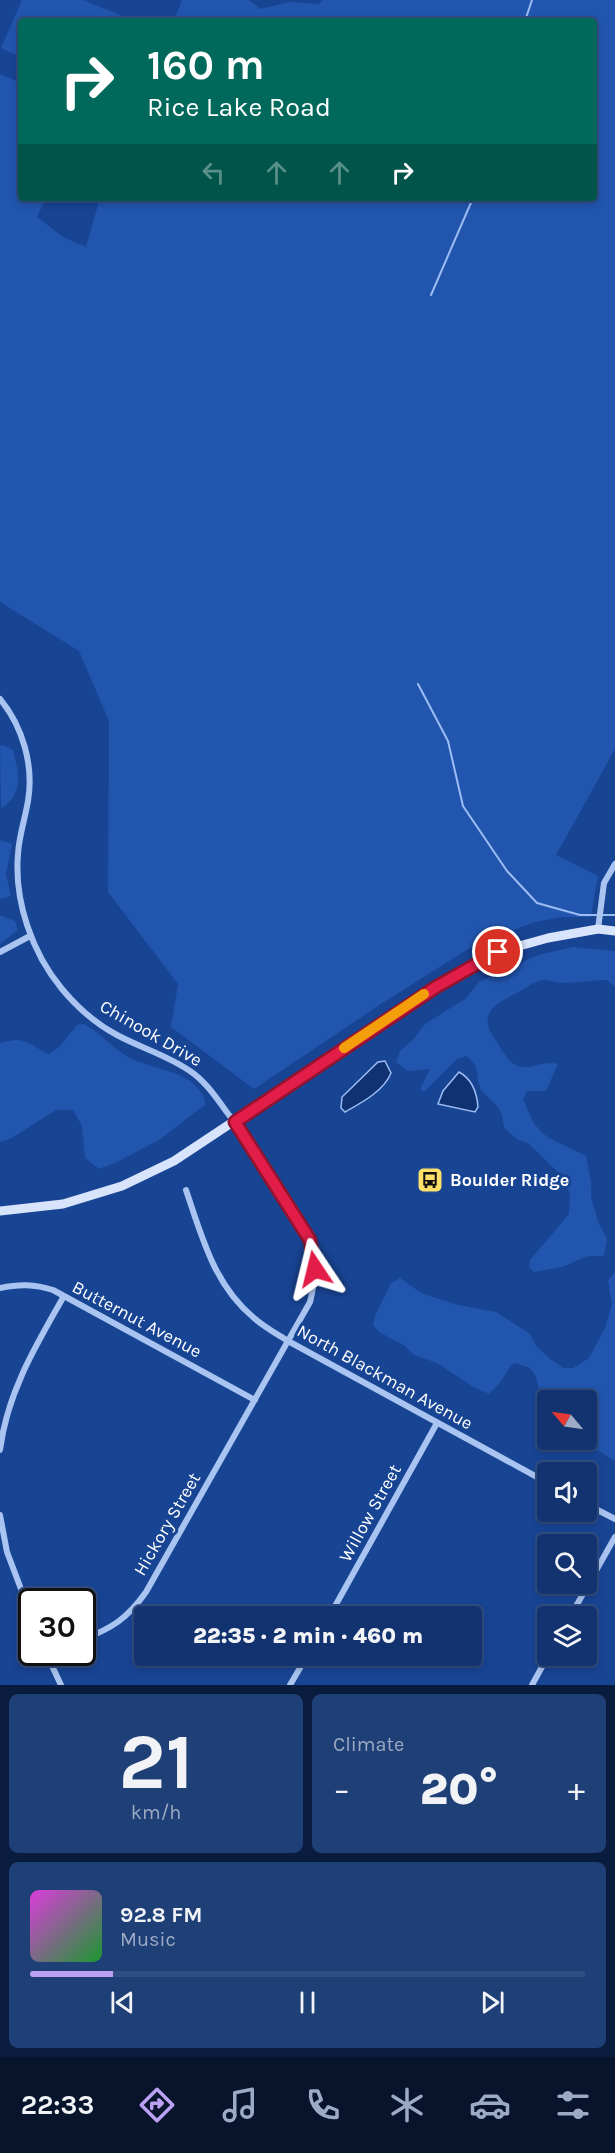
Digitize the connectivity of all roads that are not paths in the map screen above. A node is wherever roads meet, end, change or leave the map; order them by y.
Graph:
1 (0, 699) edge
2 (615, 864) edge
3 (598, 929) junction
4 (615, 931) edge
5 (30, 936) junction
6 (0, 952) edge
7 (235, 1122) junction
8 (186, 1190) dead end
9 (0, 1211) edge
10 (0, 1288) edge
11 (64, 1296) junction
12 (288, 1341) junction
13 (255, 1400) junction
14 (437, 1423) junction
15 (0, 1450) edge
16 (537, 1477) edge
17 (597, 1510) edge
18 (0, 1515) edge
19 (615, 1520) edge
20 (615, 1537) edge
21 (21, 1588) edge
22 (334, 1606) edge
23 (576, 1606) edge
24 (96, 1634) edge
25 (54, 1666) edge
26 (301, 1666) edge
27 (542, 1666) edge
28 (61, 1685) edge
29 (290, 1685) edge
30 (532, 1685) edge

1 - 5 street, Chinook Drive
2 - 3 street
3 - 4 main road
3 - 7 main road
5 - 6 street
5 - 7 street, Chinook Drive
7 - 9 main road
7 - 12 street
8 - 12 street, North Blackman Avenue
10 - 11 street, Butternut Avenue
11 - 13 street, Butternut Avenue
11 - 15 street
12 - 13 street, Hickory Street
12 - 14 street, North Blackman Avenue
13 - 24 street, Hickory Street
14 - 16 street, North Blackman Avenue
14 - 22 street, Willow Street
17 - 19 street
18 - 21 street
20 - 23 street
25 - 28 street
26 - 29 street
27 - 30 street

